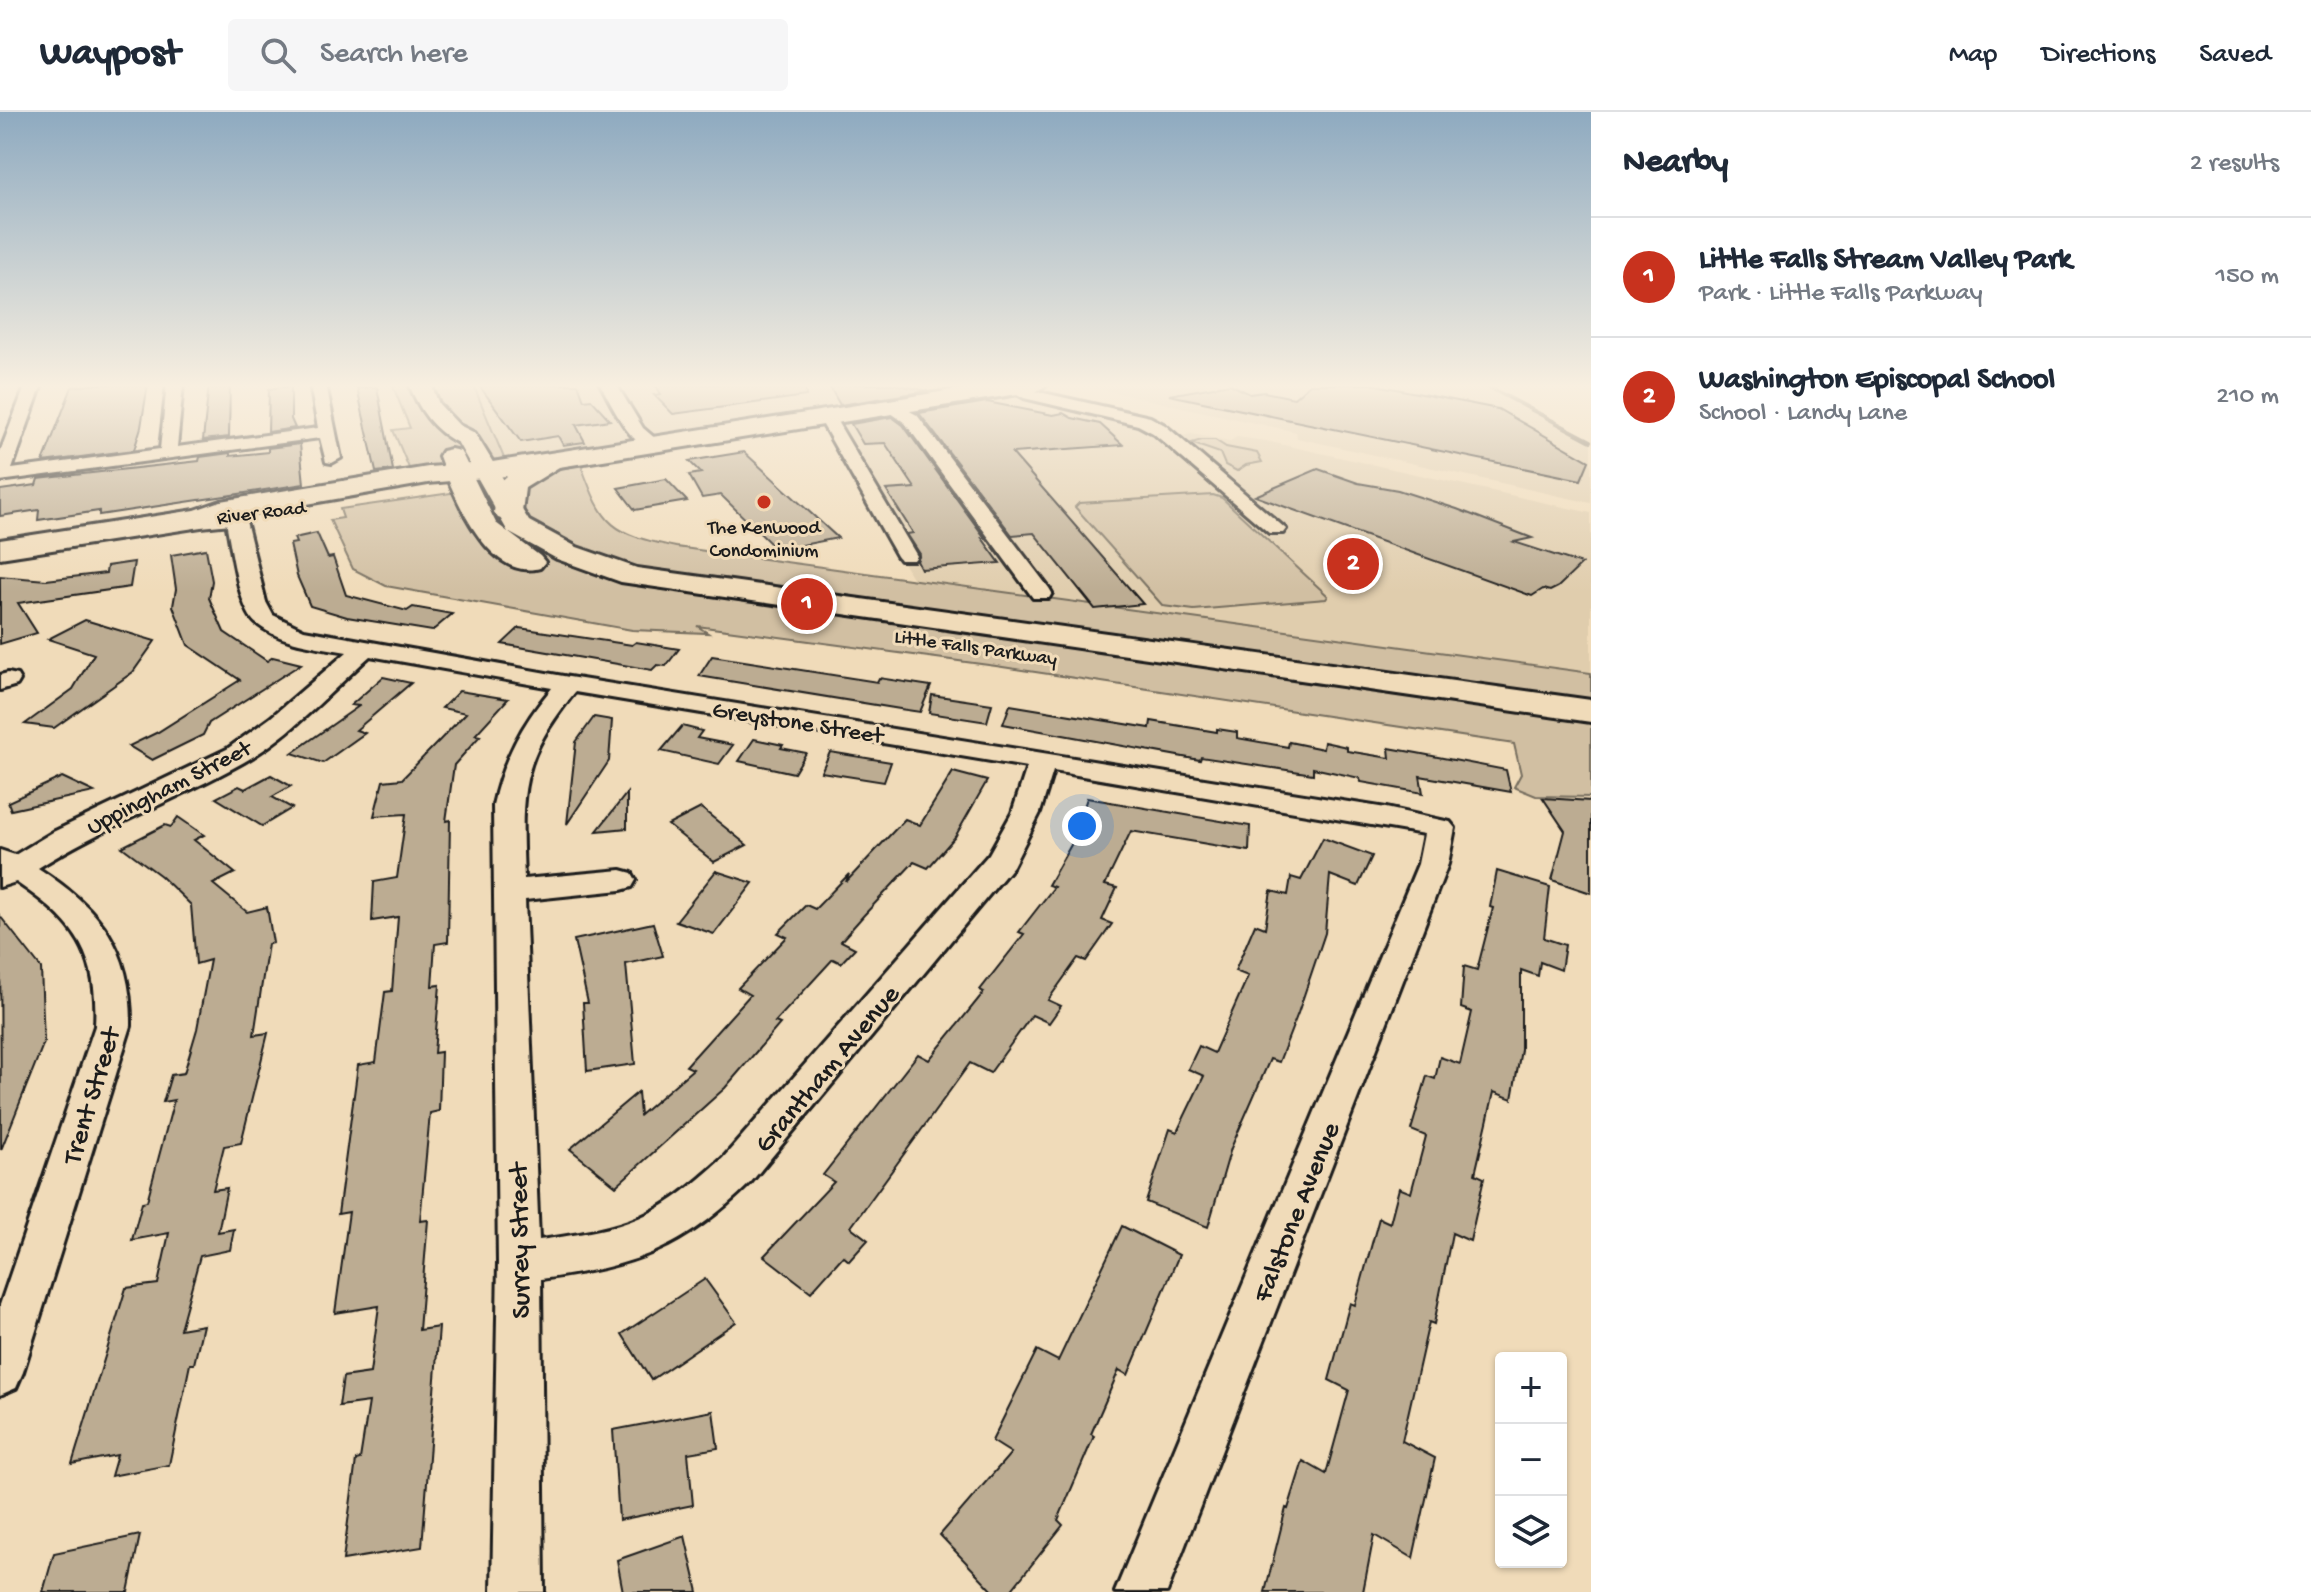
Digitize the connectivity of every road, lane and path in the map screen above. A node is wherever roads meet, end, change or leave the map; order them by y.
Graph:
1 (8, 453) edge
2 (168, 453) edge
3 (331, 453) edge
4 (451, 453) edge
5 (602, 453) edge
6 (847, 453) edge
7 (936, 453) edge
8 (1187, 453) edge
9 (332, 458) dead end
10 (551, 461) junction
11 (0, 476) edge
12 (471, 482) junction
13 (325, 492) junction
14 (508, 512) junction
15 (235, 517) junction
16 (201, 518) junction
17 (1276, 529) dead end
18 (0, 549) edge
19 (907, 556) dead end
20 (1041, 593) dead end
21 (363, 650) junction
22 (569, 684) junction
23 (1591, 711) edge
24 (1591, 733) edge
25 (1042, 761) junction
26 (1440, 828) joint
27 (5, 868) edge
28 (621, 880) dead end
29 (510, 891) junction
30 (519, 1263) junction
31 (0, 1372) edge
32 (518, 1592) edge
33 (1141, 1592) edge

1 - 11 street
2 - 11 street
3 - 9 street
4 - 12 main road, Little Falls Parkway
5 - 10 main road, River Road
6 - 19 street
7 - 20 street
8 - 17 street
10 - 12 main road, River Road
10 - 14 main road
12 - 13 main road, River Road
12 - 14 main road, Little Falls Parkway
12 - 15 main road, River Road
12 - 24 main road, Little Falls Parkway
13 - 15 main road
13 - 16 main road, River Road
14 - 23 main road, Little Falls Parkway
15 - 16 main road, River Road
15 - 21 street, Greystone Street
16 - 18 main road, River Road
21 - 22 street, Greystone Street
21 - 27 street, Uppingham Street
22 - 25 street, Greystone Street
22 - 29 street, Surrey Street
25 - 26 street, Greystone Street
25 - 30 street, Grantham Avenue
26 - 33 street, Falstone Avenue
27 - 31 street, Trent Street
28 - 29 street
29 - 30 street, Surrey Street
30 - 32 street, Surrey Street

